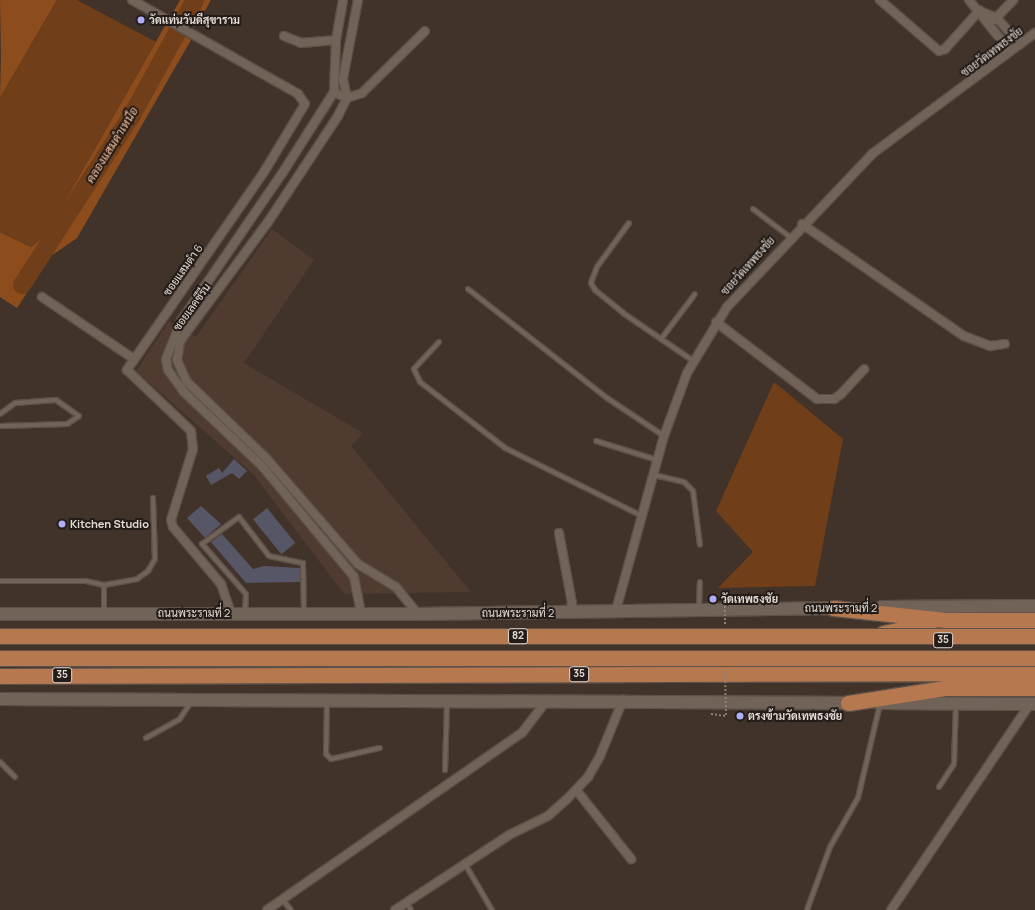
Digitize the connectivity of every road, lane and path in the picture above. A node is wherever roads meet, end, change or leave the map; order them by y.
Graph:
1 (132, 0) edge
2 (343, 0) edge
3 (358, 0) edge
4 (880, 0) edge
5 (969, 0) edge
6 (1013, 0) edge
7 (981, 11) junction
8 (997, 18) junction
9 (990, 26) junction
10 (425, 31) dead end
11 (1035, 33) edge
12 (284, 36) dead end
13 (336, 40) junction
14 (1020, 44) junction
15 (1010, 51) junction
16 (334, 92) junction
17 (347, 98) junction
18 (753, 209) dead end
19 (629, 223) dead end
20 (802, 224) junction
21 (790, 237) junction
22 (468, 289) dead end
23 (695, 294) dead end
24 (42, 296) dead end
25 (181, 321) junction
26 (716, 322) junction
27 (191, 326) junction
28 (661, 339) junction
29 (439, 342) dead end
30 (1005, 344) dead end
31 (134, 360) junction
32 (692, 360) junction
33 (864, 369) dead end
34 (0, 414) edge
35 (0, 426) edge
36 (664, 436) junction
37 (596, 441) dead end
38 (267, 459) junction
39 (657, 460) junction
40 (262, 466) junction
41 (654, 475) junction
42 (154, 498) dead end
43 (642, 517) junction
44 (559, 533) dead end
45 (700, 545) dead end
46 (0, 581) edge
47 (700, 582) dead end
48 (104, 585) junction
49 (742, 597) dead end
50 (725, 598) dead end
51 (1035, 606) edge
52 (833, 608) junction
53 (699, 609) junction
54 (616, 610) junction
55 (104, 613) junction
56 (231, 613) junction
57 (245, 613) junction
58 (304, 613) junction
59 (569, 613) junction
60 (0, 614) edge
61 (361, 614) junction
62 (418, 614) junction
63 (945, 620) junction
64 (1035, 620) edge
65 (0, 636) edge
66 (1035, 636) edge
67 (850, 639) junction
68 (1035, 640) edge
69 (0, 658) edge
70 (1035, 658) edge
71 (1035, 673) edge
72 (850, 674) junction
73 (0, 676) edge
74 (945, 688) junction
75 (1035, 688) edge
76 (327, 698) junction
77 (0, 699) edge
78 (194, 699) junction
79 (447, 699) junction
80 (547, 700) junction
81 (623, 700) junction
82 (848, 703) junction
83 (880, 703) junction
84 (956, 704) junction
85 (1032, 704) edge
86 (711, 714) dead end
87 (726, 716) dead end
88 (146, 738) dead end
89 (380, 748) dead end
90 (0, 762) edge
91 (445, 770) dead end
92 (15, 777) dead end
93 (939, 787) dead end
94 (577, 791) junction
95 (631, 860) dead end
96 (464, 864) junction
97 (282, 900) junction
98 (406, 902) junction
99 (267, 910) edge
100 (291, 910) edge
101 (395, 910) edge
102 (411, 910) edge
103 (492, 910) edge
104 (807, 910) edge
105 (891, 910) edge

1 - 31 street, ซอยแสมดำ 6
2 - 13 street, ซอยเลคซีรีน
3 - 17 street
4 - 7 street
5 - 7 street
6 - 8 street
7 - 8 street
7 - 9 street
8 - 9 street
8 - 14 street
9 - 15 street
10 - 17 street
11 - 14 street, ซอยวัดเทพธงชัย
12 - 13 street
13 - 16 street, ซอยเลคซีรีน
14 - 15 street, ซอยวัดเทพธงชัย
15 - 20 street, ซอยวัดเทพธงชัย
16 - 17 street
16 - 25 street, ซอยเลคซีรีน
17 - 27 street, ซอยเลคซีรีน
18 - 21 lane
19 - 28 lane
20 - 21 street, ซอยวัดเทพธงชัย
20 - 30 street
21 - 26 street, ซอยวัดเทพธงชัย
22 - 36 lane
23 - 28 lane
24 - 31 street
25 - 27 street
25 - 40 street, ซอยเลคซีรีน
26 - 32 street, ซอยวัดเทพธงชัย
26 - 33 street
27 - 38 street, ซอยเลคซีรีน
28 - 32 lane
29 - 43 lane
31 - 56 street, ซอยแสมดำ 6
32 - 36 street, ซอยวัดเทพธงชัย
34 - 35 lane
36 - 39 street, ซอยวัดเทพธงชัย
37 - 39 lane
38 - 40 street
38 - 62 street, ซอยเลคซีรีน
39 - 41 street, ซอยวัดเทพธงชัย
40 - 61 street, ซอยเลคซีรีน
41 - 43 street, ซอยวัดเทพธงชัย
41 - 45 lane
42 - 48 lane
43 - 54 street, ซอยวัดเทพธงชัย
44 - 59 street
46 - 48 lane
47 - 53 lane
48 - 55 lane
49 - 50 path
51 - 52 main road, ถนนพระรามที่ 2
52 - 53 main road, ถนนพระรามที่ 2
52 - 63 highway
53 - 54 main road, ถนนพระรามที่ 2
54 - 59 main road, ถนนพระรามที่ 2
55 - 56 main road, ถนนพระรามที่ 2
55 - 60 main road, ถนนพระรามที่ 2
56 - 57 main road, ถนนพระรามที่ 2
57 - 58 main road, ถนนพระรามที่ 2
57 - 58 lane
58 - 61 main road, ถนนพระรามที่ 2
59 - 62 main road, ถนนพระรามที่ 2
61 - 62 main road, ถนนพระรามที่ 2
63 - 64 highway
63 - 67 highway
65 - 66 highway, 82, bridge
65 - 67 highway, 35
67 - 68 highway, 35
69 - 70 highway, 82, bridge
71 - 72 highway, 35
72 - 73 highway, 35
72 - 74 highway
74 - 75 highway
74 - 82 highway
76 - 78 main road, 35
76 - 79 main road, 35
76 - 89 lane
77 - 78 main road, 35
78 - 88 lane
79 - 80 main road, 35
79 - 91 lane
80 - 81 main road, 35
80 - 97 street
81 - 82 main road, 35
81 - 94 street
82 - 83 main road, 35
83 - 84 main road, 35
83 - 104 lane
84 - 85 main road, 35
84 - 93 lane
85 - 105 street
86 - 87 path
90 - 92 lane
94 - 95 street
94 - 96 street
96 - 98 street
96 - 103 lane
97 - 99 street
97 - 100 lane
98 - 101 street
98 - 102 lane

